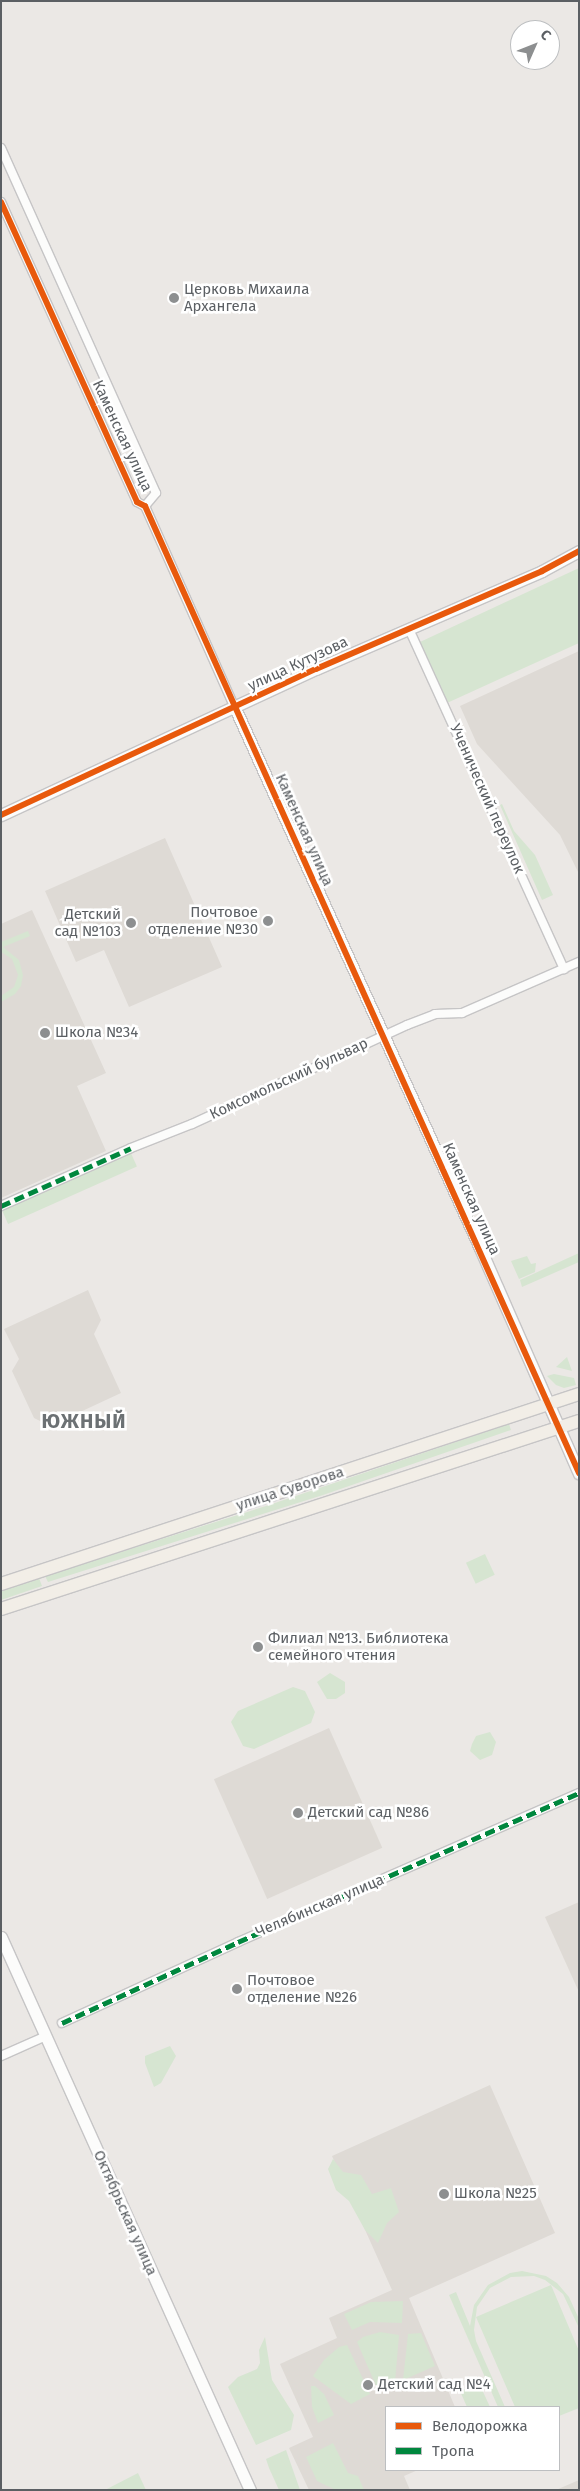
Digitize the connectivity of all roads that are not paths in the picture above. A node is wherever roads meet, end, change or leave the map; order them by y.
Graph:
1 (1, 148) edge
2 (1, 202) edge
3 (145, 506) junction
4 (579, 551) edge
5 (409, 629) junction
6 (235, 708) junction
7 (1, 815) edge
8 (579, 962) edge
9 (564, 969) junction
10 (384, 1036) junction
11 (1, 1206) edge
12 (579, 1394) edge
13 (549, 1404) junction
14 (579, 1421) edge
15 (559, 1428) junction
16 (579, 1472) edge
17 (1, 1584) edge
18 (1, 1609) edge
19 (579, 1793) edge
20 (1, 1937) edge
21 (62, 2023) dead end
22 (46, 2036) junction
23 (1, 2056) edge
24 (250, 2490) edge

1 - 3 street, Каменская улица
2 - 3 street, Каменская улица
3 - 6 street, Каменская улица
4 - 5 street, улица Кутузова
5 - 6 street, улица Кутузова
5 - 9 street, Ученический переулок
6 - 7 street, улица Кутузова
6 - 10 street, Каменская улица
8 - 9 street, Комсомольский бульвар
9 - 10 street, Комсомольский бульвар
10 - 11 street, Комсомольский бульвар
10 - 13 street, Каменская улица
12 - 13 main road, улица Суворова
13 - 15 street, Каменская улица
13 - 17 main road, улица Суворова
14 - 15 main road, улица Суворова
15 - 16 street, Каменская улица
15 - 18 main road, улица Суворова
19 - 21 street, Челябинская улица
20 - 22 street, Октябрьская улица
22 - 23 street
22 - 24 street, Октябрьская улица

